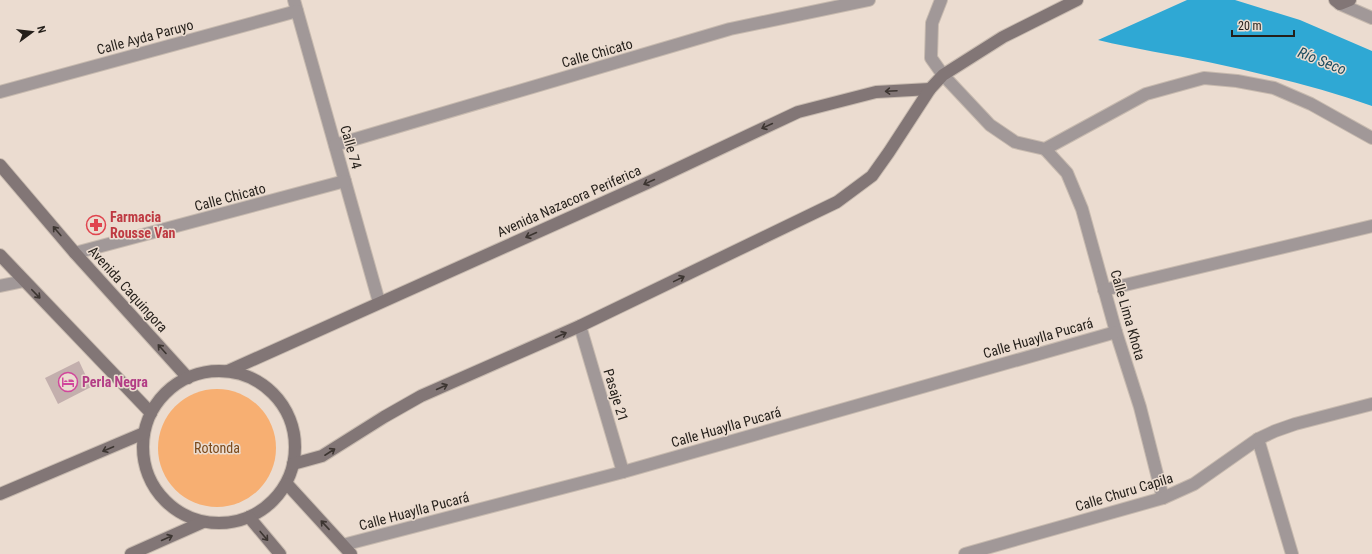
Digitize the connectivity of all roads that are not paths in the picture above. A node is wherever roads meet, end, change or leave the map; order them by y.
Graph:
1 (869, 0) edge
2 (941, 0) edge
3 (1077, 0) edge
4 (1342, 2) edge
5 (296, 5) edge
6 (1372, 18) edge
7 (943, 75) junction
8 (930, 89) junction
9 (0, 92) edge
10 (1372, 138) edge
11 (335, 145) junction
12 (1045, 150) junction
13 (0, 165) edge
14 (345, 181) junction
15 (1372, 226) edge
16 (75, 253) junction
17 (0, 255) edge
18 (24, 281) junction
19 (0, 286) edge
20 (1104, 290) junction
21 (379, 302) junction
22 (580, 326) junction
23 (1116, 332) junction
24 (228, 371) junction
25 (188, 378) junction
26 (1372, 404) edge
27 (151, 413) junction
28 (144, 434) junction
29 (1258, 439) junction
30 (293, 464) junction
31 (623, 472) junction
32 (287, 484) junction
33 (0, 494) edge
34 (1163, 498) junction
35 (249, 517) junction
36 (203, 522) junction
37 (347, 549) edge
38 (131, 554) edge
39 (280, 554) edge
40 (965, 554) edge
41 (1292, 554) edge

1 - 11 street, Calle Chicato
2 - 7 street
3 - 7 street
4 - 6 street
5 - 9 street, Calle Ayda Paruyo
5 - 11 street, Calle 74
7 - 8 street
7 - 12 street
8 -> 21 street, Avenida Nazacora Periferica
22 -> 8 street
10 - 12 street
11 - 14 street, Calle 74
12 - 20 street, Calle Lima Khota
16 -> 13 street, Avenida Caquingora
14 - 16 street, Calle Chicato
14 - 21 street, Calle 74
15 - 20 street
25 -> 16 street, Avenida Caquingora
17 - 18 street
18 - 19 street
18 -> 27 street
20 - 23 street, Calle Lima Khota
21 - 24 street, Avenida Nazacora Periferica
30 -> 22 street
22 - 31 street, Pasaje 21
23 - 31 street, Calle Huaylla Pucará
23 - 34 street, Calle Lima Khota
24 - 25 street
24 - 30 street
25 - 27 street
26 - 29 street, Calle Churu Capila
27 - 28 street
28 -> 33 street
28 - 36 street
29 - 34 street, Calle Churu Capila
29 - 41 street
30 - 32 street
31 - 37 street, Calle Huaylla Pucará
32 - 35 street
37 -> 32 street
34 - 40 street, Calle Churu Capila
35 - 36 street
35 -> 39 street
38 -> 36 street

